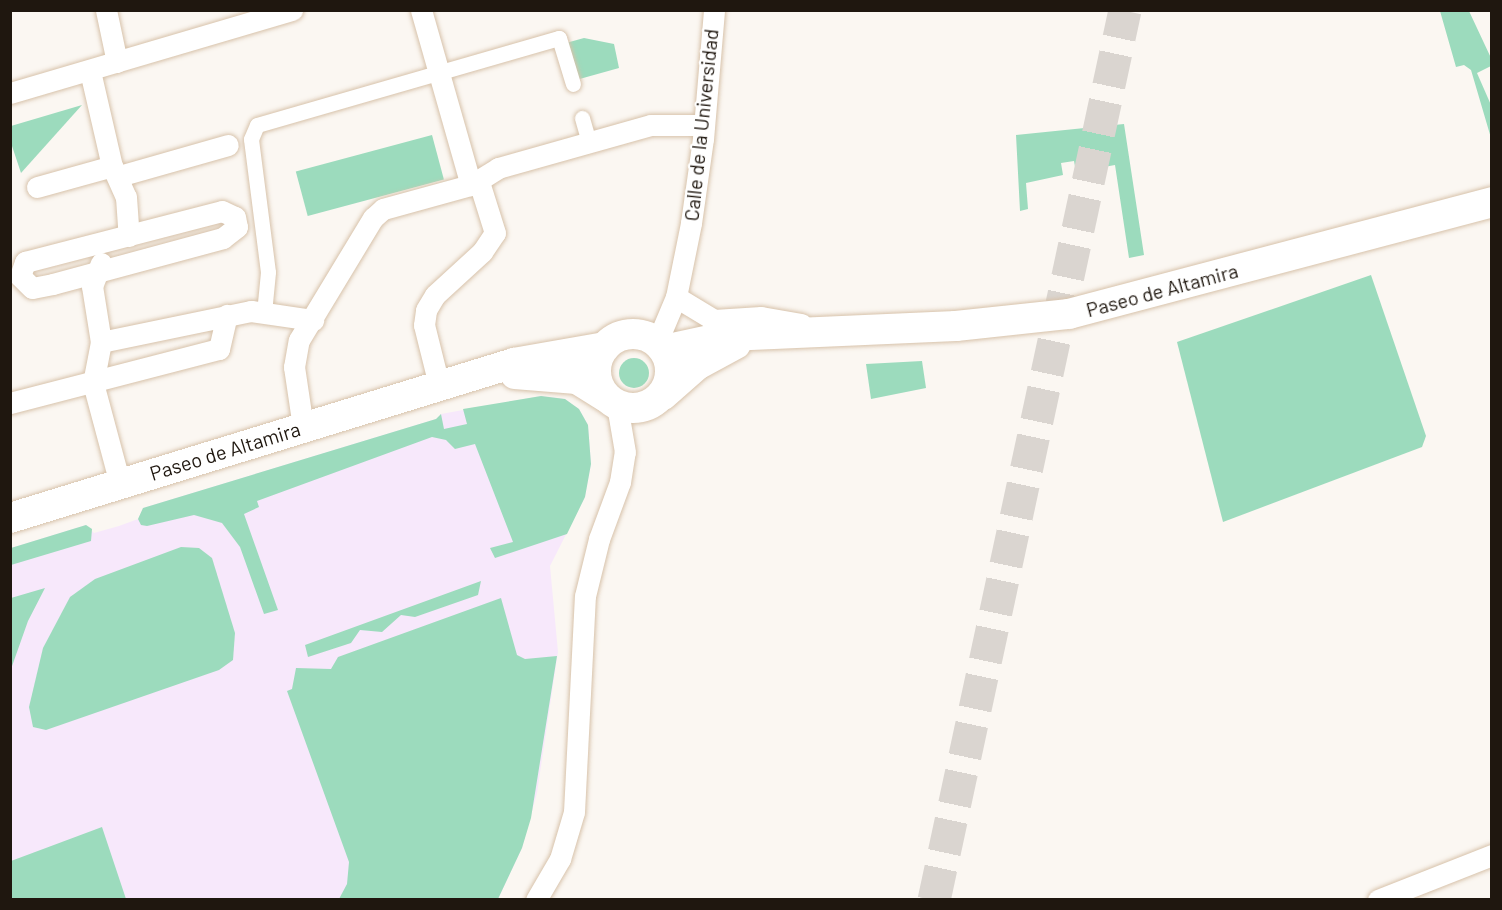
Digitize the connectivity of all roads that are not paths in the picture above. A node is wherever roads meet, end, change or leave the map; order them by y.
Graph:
1 (106, 10) edge
2 (292, 10) edge
3 (421, 10) edge
4 (714, 10) edge
5 (233, 19) edge
6 (117, 62) junction
7 (90, 71) junction
8 (436, 73) junction
9 (573, 84) dead end
10 (10, 93) edge
11 (582, 118) dead end
12 (704, 125) junction
13 (590, 142) junction
14 (228, 145) dead end
15 (116, 171) junction
16 (475, 184) junction
17 (37, 187) dead end
18 (1491, 202) edge
19 (119, 237) junction
20 (98, 272) junction
21 (676, 297) junction
22 (264, 313) junction
23 (227, 315) junction
24 (313, 320) junction
25 (825, 331) junction
26 (769, 333) junction
27 (101, 342) junction
28 (660, 346) junction
29 (605, 347) junction
30 (485, 373) junction
31 (93, 383) junction
32 (439, 385) junction
33 (663, 395) junction
34 (612, 401) junction
35 (10, 403) edge
36 (303, 427) junction
37 (120, 484) junction
38 (10, 518) edge
39 (1491, 855) edge
40 (536, 900) edge
41 (1378, 900) edge

1 - 6 street
2 - 5 street
3 - 8 street
4 - 12 street, Calle de la Universidad
5 - 6 street
6 - 7 street
7 - 10 street
7 - 15 street
8 - 9 street
8 - 16 street
8 - 22 street
11 - 13 street
12 - 13 street
12 - 21 street, Calle de la Universidad
13 - 16 street
14 - 15 street
15 - 17 street
15 - 19 street
16 - 24 street
16 - 32 street
18 - 25 main road, Paseo de Altamira
19 - 20 street
19 - 20 street
19 - 20 street
20 - 27 street
21 - 25 street, Paseo de Altamira
21 - 28 street, Calle de la Universidad
22 - 23 street
22 - 24 street
23 - 27 street
23 - 31 street
24 - 36 street
25 - 26 main road, Paseo de Altamira
26 - 28 main road, Paseo de Altamira
26 - 33 main road, Paseo de Altamira
27 - 31 street
28 - 29 main road
28 - 33 main road
29 - 30 main road, Paseo de Altamira
29 - 34 main road
30 - 32 main road, Paseo de Altamira
30 - 34 main road, Paseo de Altamira
31 - 35 street
31 - 37 street
32 - 36 main road, Paseo de Altamira
33 - 34 main road
34 - 40 street
36 - 37 main road, Paseo de Altamira
37 - 38 main road, Paseo de Altamira
39 - 41 street

